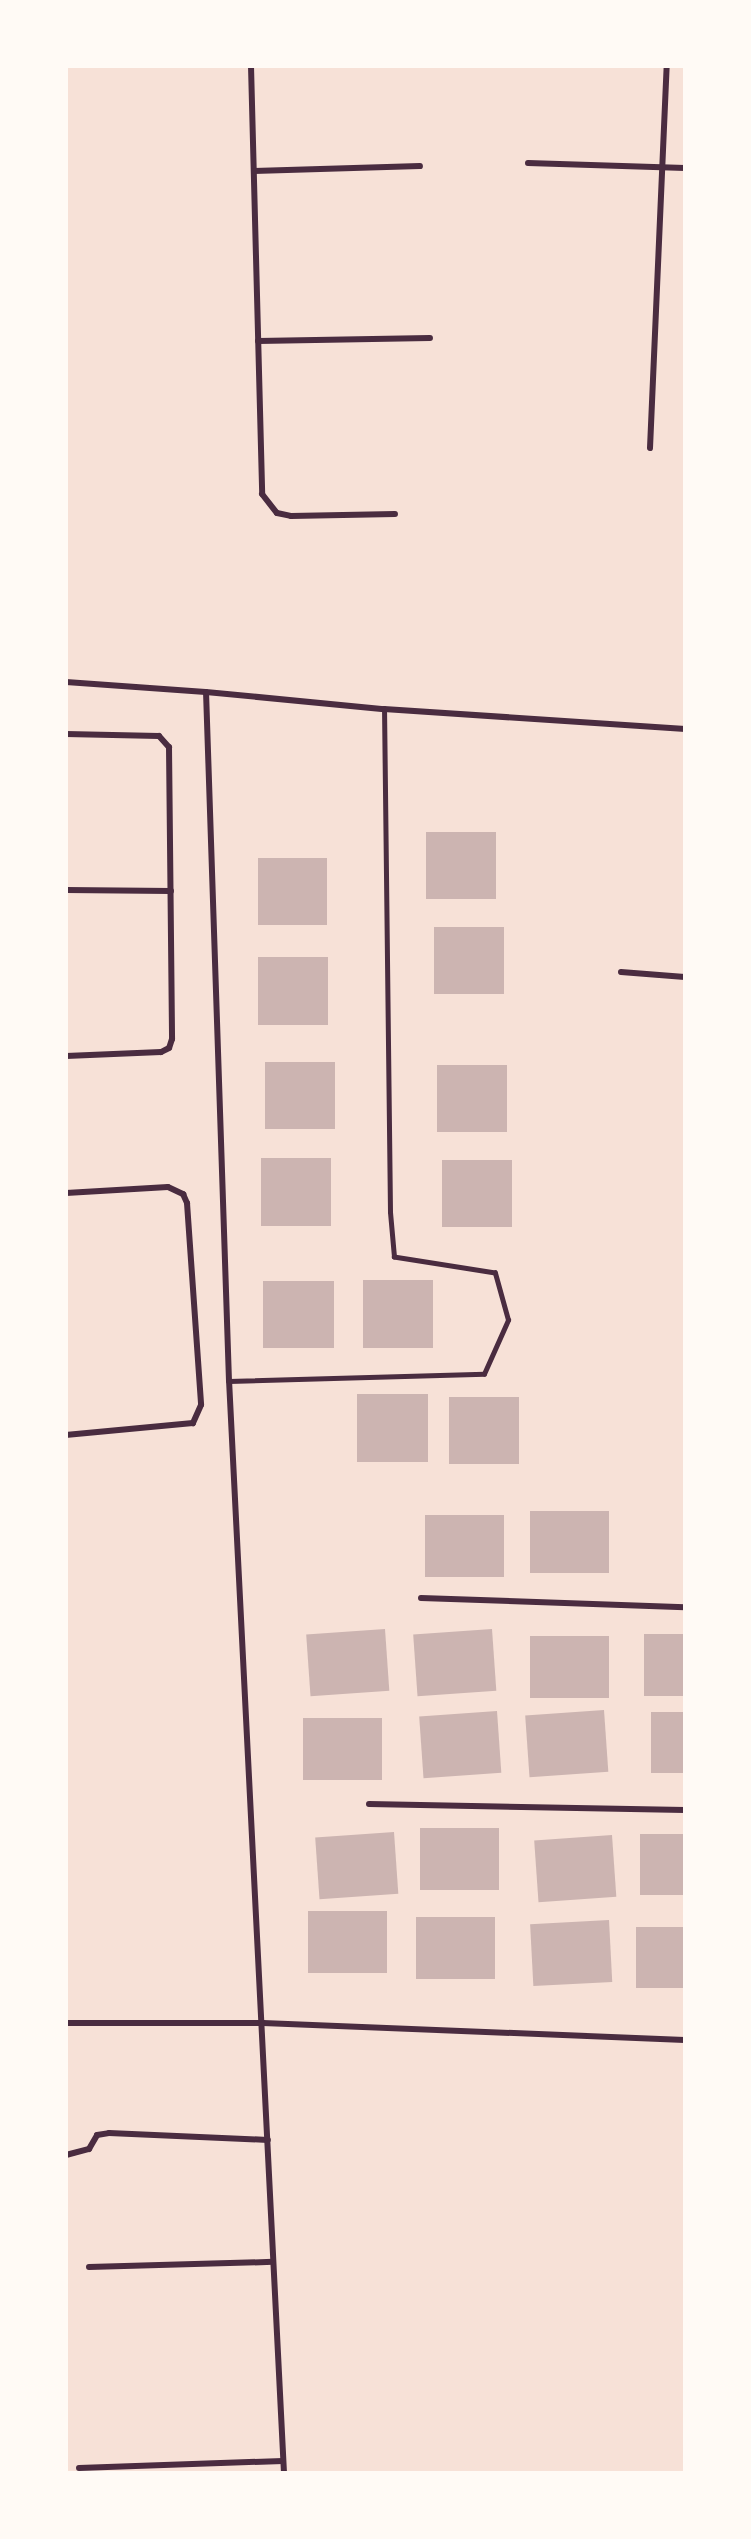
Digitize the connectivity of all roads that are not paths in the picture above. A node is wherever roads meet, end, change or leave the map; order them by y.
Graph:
1 (251, 66) edge
2 (667, 66) edge
3 (528, 162) dead end
4 (420, 166) dead end
5 (663, 167) junction
6 (685, 168) edge
7 (254, 171) junction
8 (430, 338) dead end
9 (258, 341) junction
10 (650, 448) dead end
11 (395, 514) dead end
12 (66, 682) edge
13 (206, 692) junction
14 (384, 709) junction
15 (685, 729) edge
16 (66, 734) edge
17 (66, 890) edge
18 (171, 891) junction
19 (621, 972) dead end
20 (685, 977) edge
21 (66, 1056) edge
22 (66, 1193) edge
23 (229, 1381) junction
24 (66, 1436) edge
25 (421, 1598) dead end
26 (685, 1607) edge
27 (369, 1804) dead end
28 (685, 1810) edge
29 (66, 2023) edge
30 (263, 2023) junction
31 (685, 2040) edge
32 (268, 2140) junction
33 (66, 2155) edge
34 (273, 2262) junction
35 (89, 2267) dead end
36 (283, 2461) junction
37 (79, 2468) dead end
38 (284, 2473) edge

1 - 7 street
2 - 5 street
3 - 5 street
4 - 7 street
5 - 6 street
5 - 10 street
7 - 9 street
8 - 9 street
9 - 11 street
12 - 13 street
13 - 14 street
13 - 23 street
14 - 15 street
14 - 23 lane
16 - 18 street
17 - 18 street
18 - 21 street
19 - 20 street
22 - 24 street
23 - 30 street
25 - 26 street
27 - 28 street
29 - 30 street
30 - 31 street
30 - 32 street
32 - 33 street
32 - 34 street
34 - 35 street
34 - 36 street
36 - 37 street
36 - 38 street

